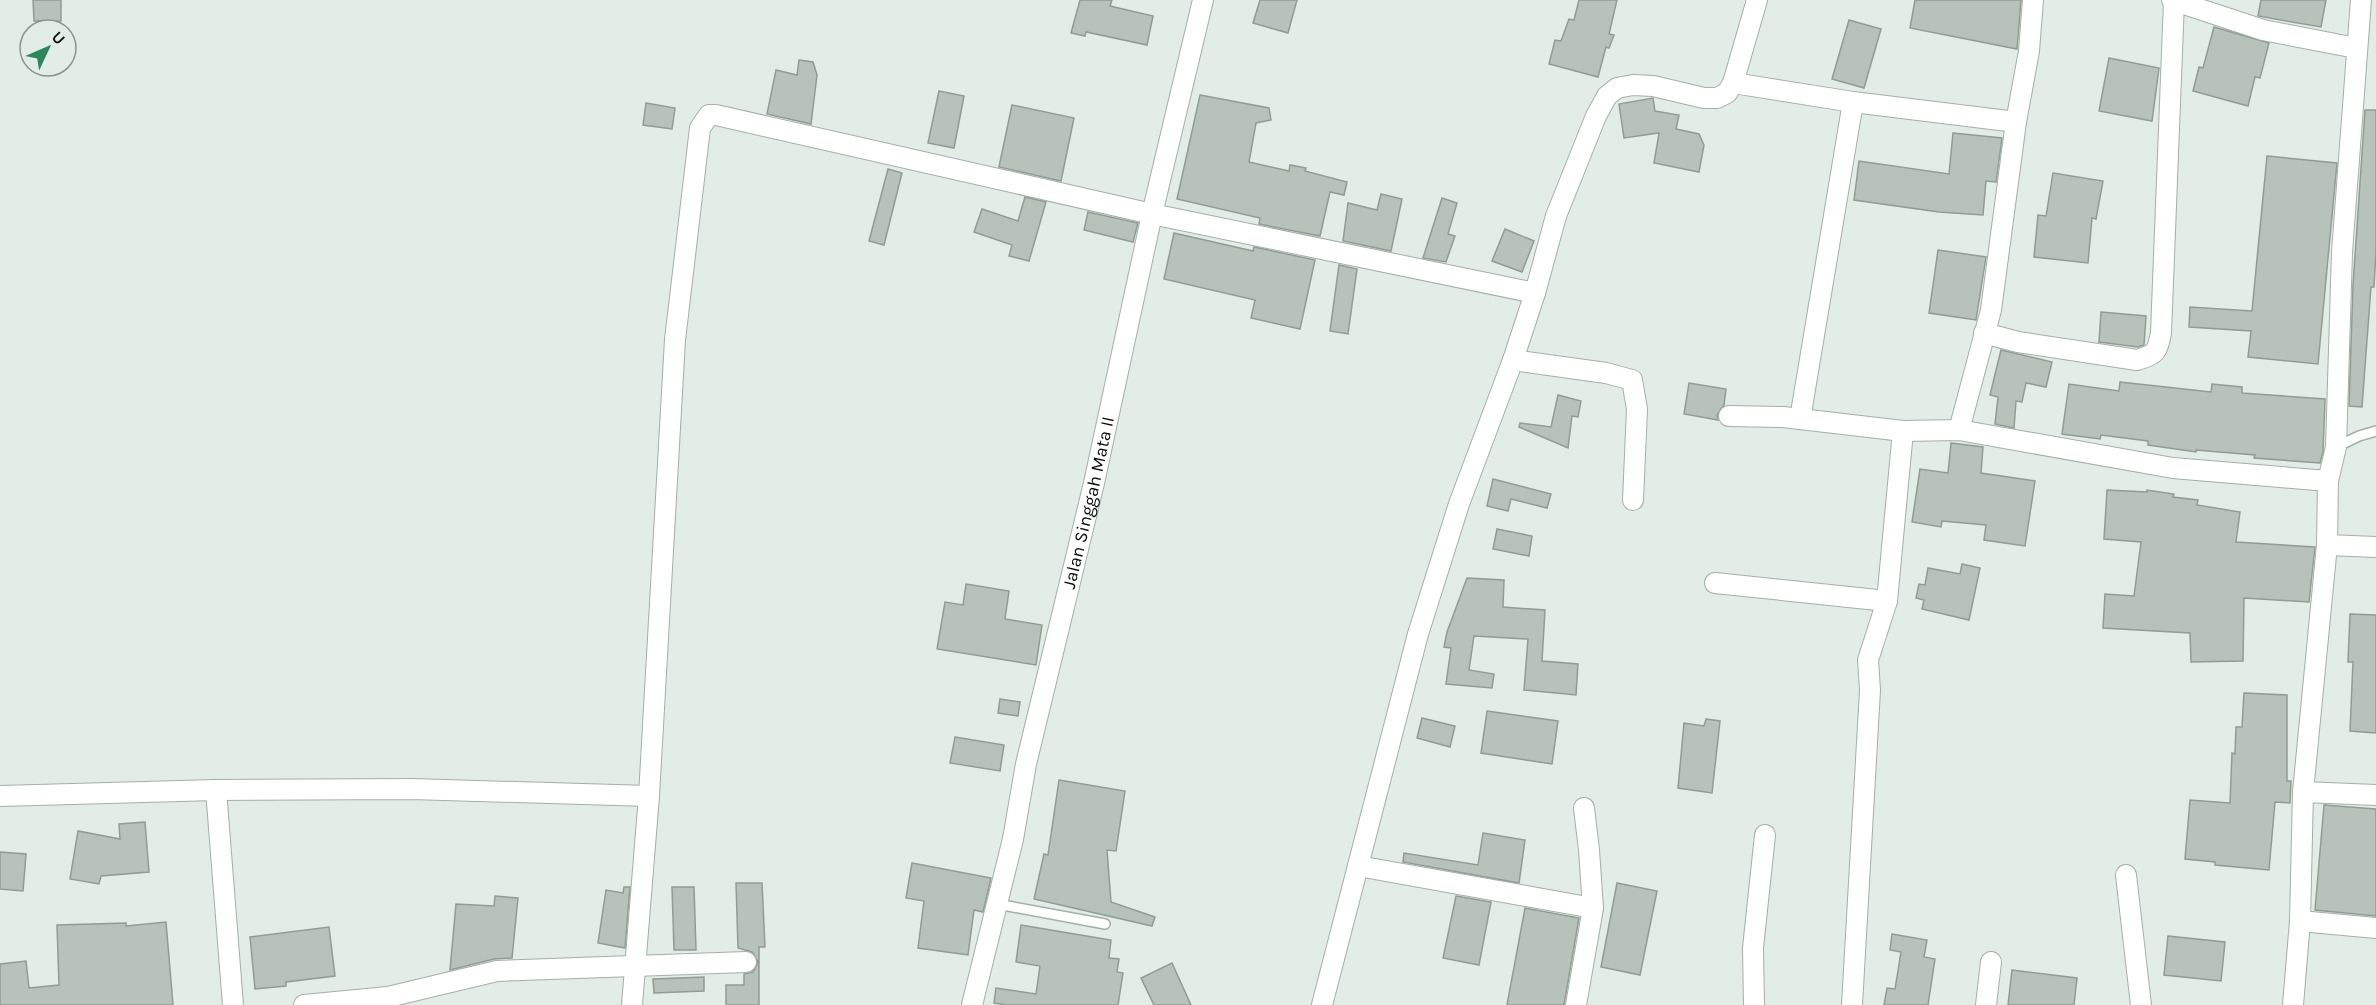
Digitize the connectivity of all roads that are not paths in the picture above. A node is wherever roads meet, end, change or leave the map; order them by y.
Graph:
1 (1203, 0) edge
2 (1757, 0) edge
3 (2033, 0) edge
4 (2173, 0) edge
5 (2361, 0) edge
6 (2356, 48) junction
7 (1733, 83) junction
8 (1853, 102) junction
9 (2016, 122) junction
10 (1152, 214) junction
11 (1524, 291) junction
12 (1984, 333) junction
13 (1513, 360) junction
14 (1729, 416) dead end
15 (1800, 419) junction
16 (1959, 430) junction
17 (1903, 431) junction
18 (2376, 431) edge
19 (2336, 447) junction
20 (2328, 482) junction
21 (1633, 500) dead end
22 (2327, 545) junction
23 (2376, 547) edge
24 (1715, 583) dead end
25 (1887, 601) junction
26 (216, 790) junction
27 (2303, 792) junction
28 (649, 795) junction
29 (2376, 795) edge
30 (0, 796) edge
31 (1584, 808) dead end
32 (1765, 835) dead end
33 (1358, 867) junction
34 (2126, 875) dead end
35 (998, 904) junction
36 (1593, 908) junction
37 (2300, 921) junction
38 (1105, 924) dead end
39 (2376, 928) edge
40 (746, 962) dead end
41 (1991, 962) dead end
42 (636, 965) junction
43 (233, 1005) edge
44 (304, 1005) edge
45 (632, 1005) edge
46 (972, 1005) edge
47 (1322, 1005) edge
48 (1576, 1005) edge
49 (1754, 1005) edge
50 (1852, 1005) edge
51 (1986, 1005) edge
52 (2141, 1005) edge
53 (2293, 1005) edge

1 - 10 street, Jalan Singgah Mata II
2 - 7 street
3 - 9 street
4 - 6 street
4 - 12 street
5 - 6 street
6 - 19 street
7 - 8 street
7 - 11 street
8 - 9 street
8 - 15 street
9 - 12 street
10 - 11 street
10 - 28 street
10 - 35 street, Jalan Singgah Mata II
11 - 13 street
12 - 16 street
13 - 21 street
13 - 33 street
14 - 15 street
15 - 17 street
16 - 17 street
16 - 20 street
17 - 25 street
18 - 19 lane
19 - 20 street
20 - 22 street
22 - 23 street
22 - 27 street
24 - 25 street
25 - 50 street
26 - 28 street
26 - 30 street
26 - 43 street
27 - 29 street
27 - 37 street
28 - 42 street
31 - 36 street
32 - 49 street
33 - 36 street
33 - 47 street
34 - 52 street
35 - 38 lane
35 - 46 street, Jalan Singgah Mata II
36 - 48 street
37 - 39 street
37 - 53 street
40 - 42 street
41 - 51 street
42 - 44 street
42 - 45 street

